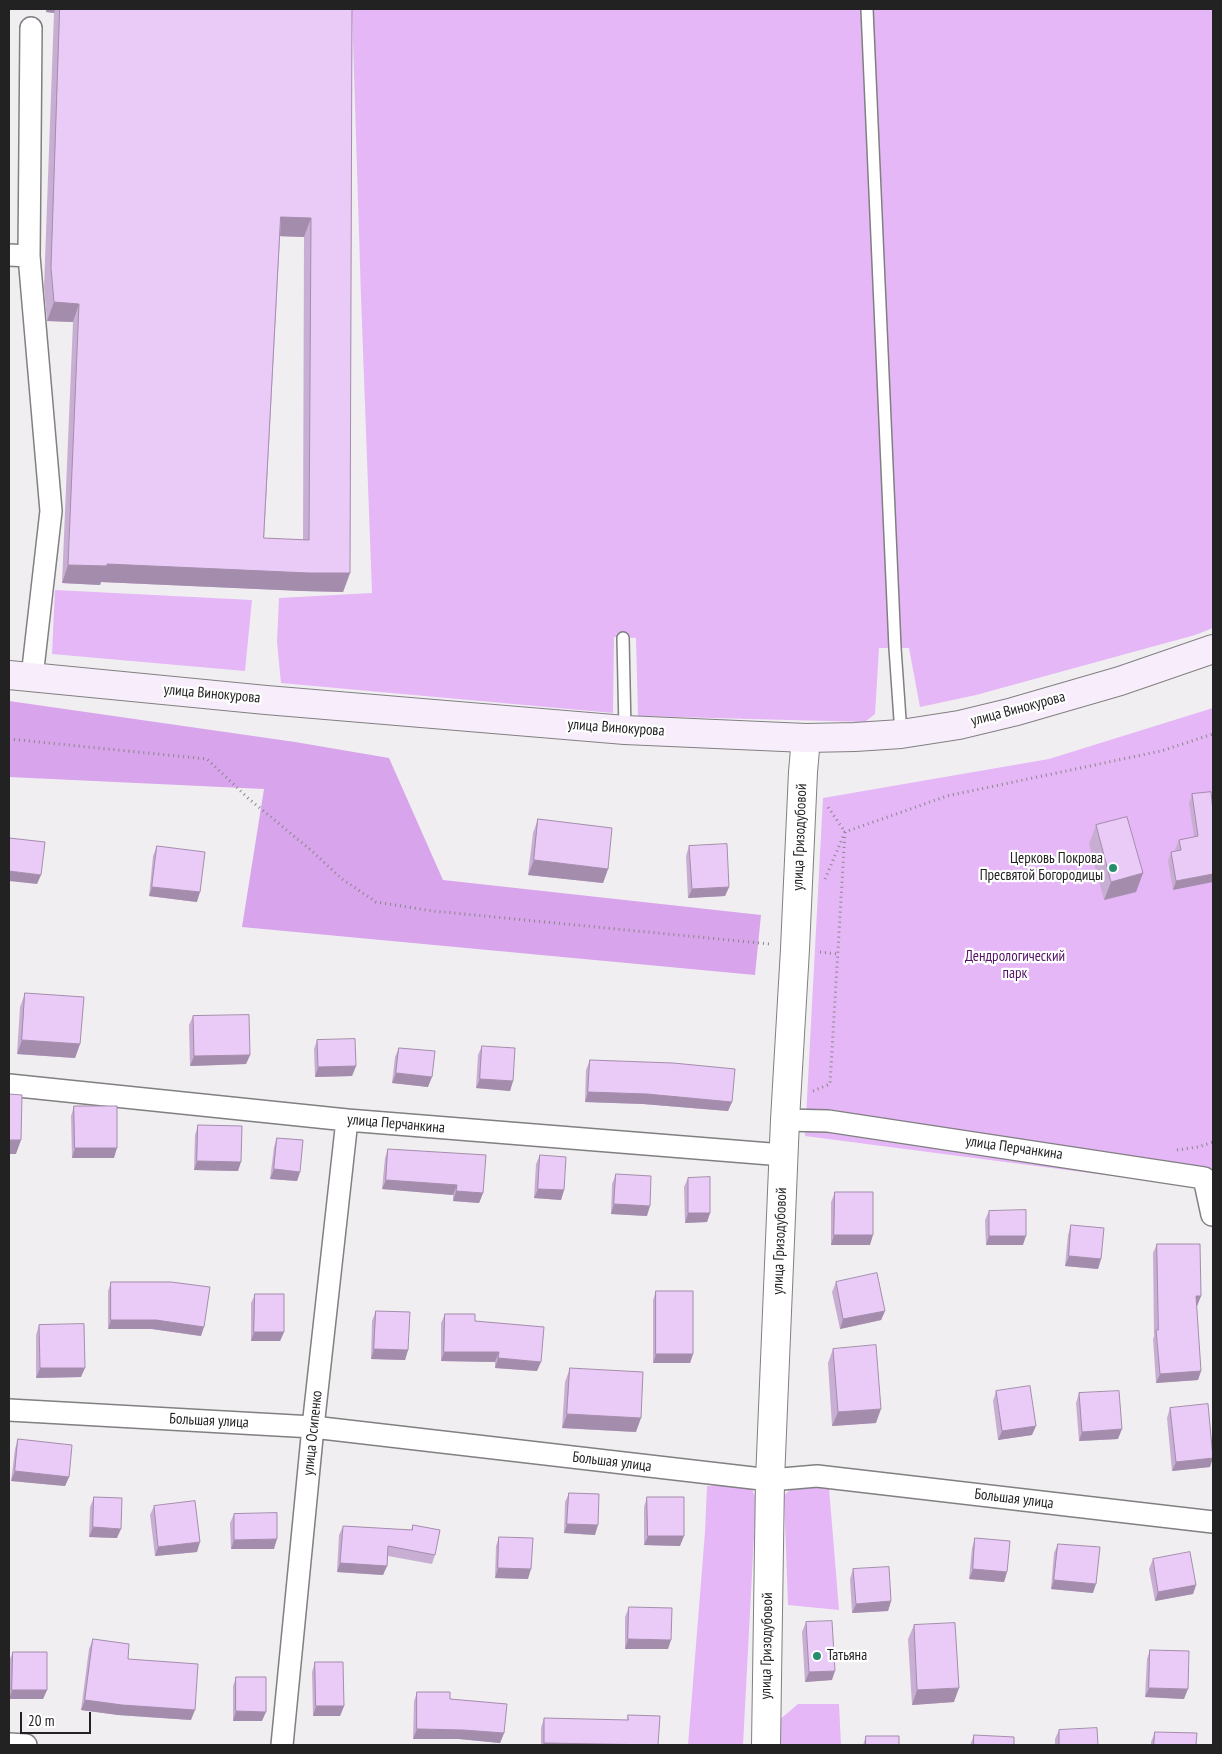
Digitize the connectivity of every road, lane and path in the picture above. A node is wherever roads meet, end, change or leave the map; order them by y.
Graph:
1 (868, 9) edge
2 (31, 28) dead end
3 (19, 255) edge
4 (623, 638) dead end
5 (1213, 649) edge
6 (20, 676) edge
7 (625, 730) junction
8 (901, 734) junction
9 (1213, 734) edge
10 (806, 738) junction
11 (9, 739) edge
12 (795, 949) junction
13 (837, 954) junction
14 (9, 1085) edge
15 (785, 1111) junction
16 (347, 1120) junction
17 (784, 1155) junction
18 (1213, 1222) edge
19 (9, 1410) edge
20 (313, 1427) junction
21 (770, 1480) junction
22 (1213, 1522) edge
23 (9, 1744) edge
24 (26, 1745) edge
25 (282, 1745) edge
26 (766, 1745) edge

1 - 8 lane
2 - 3 street
3 - 6 street
4 - 7 lane
5 - 8 main road, улица Винокурова
6 - 7 main road, улица Винокурова
7 - 10 main road, улица Винокурова
8 - 10 main road, улица Винокурова
9 - 13 path
10 - 12 street, улица Гризодубовой
11 - 12 path
12 - 13 path
12 - 15 street, улица Гризодубовой
13 - 15 path
14 - 16 street, улица Перчанкина
15 - 17 street, улица Гризодубовой
15 - 18 street, улица Перчанкина
16 - 17 street, улица Перчанкина
16 - 20 street, улица Осипенко
17 - 21 street, улица Гризодубовой
19 - 20 street, Большая улица
20 - 21 street, Большая улица
20 - 25 street, улица Осипенко
21 - 22 street, Большая улица
21 - 26 street, улица Гризодубовой
23 - 24 street

